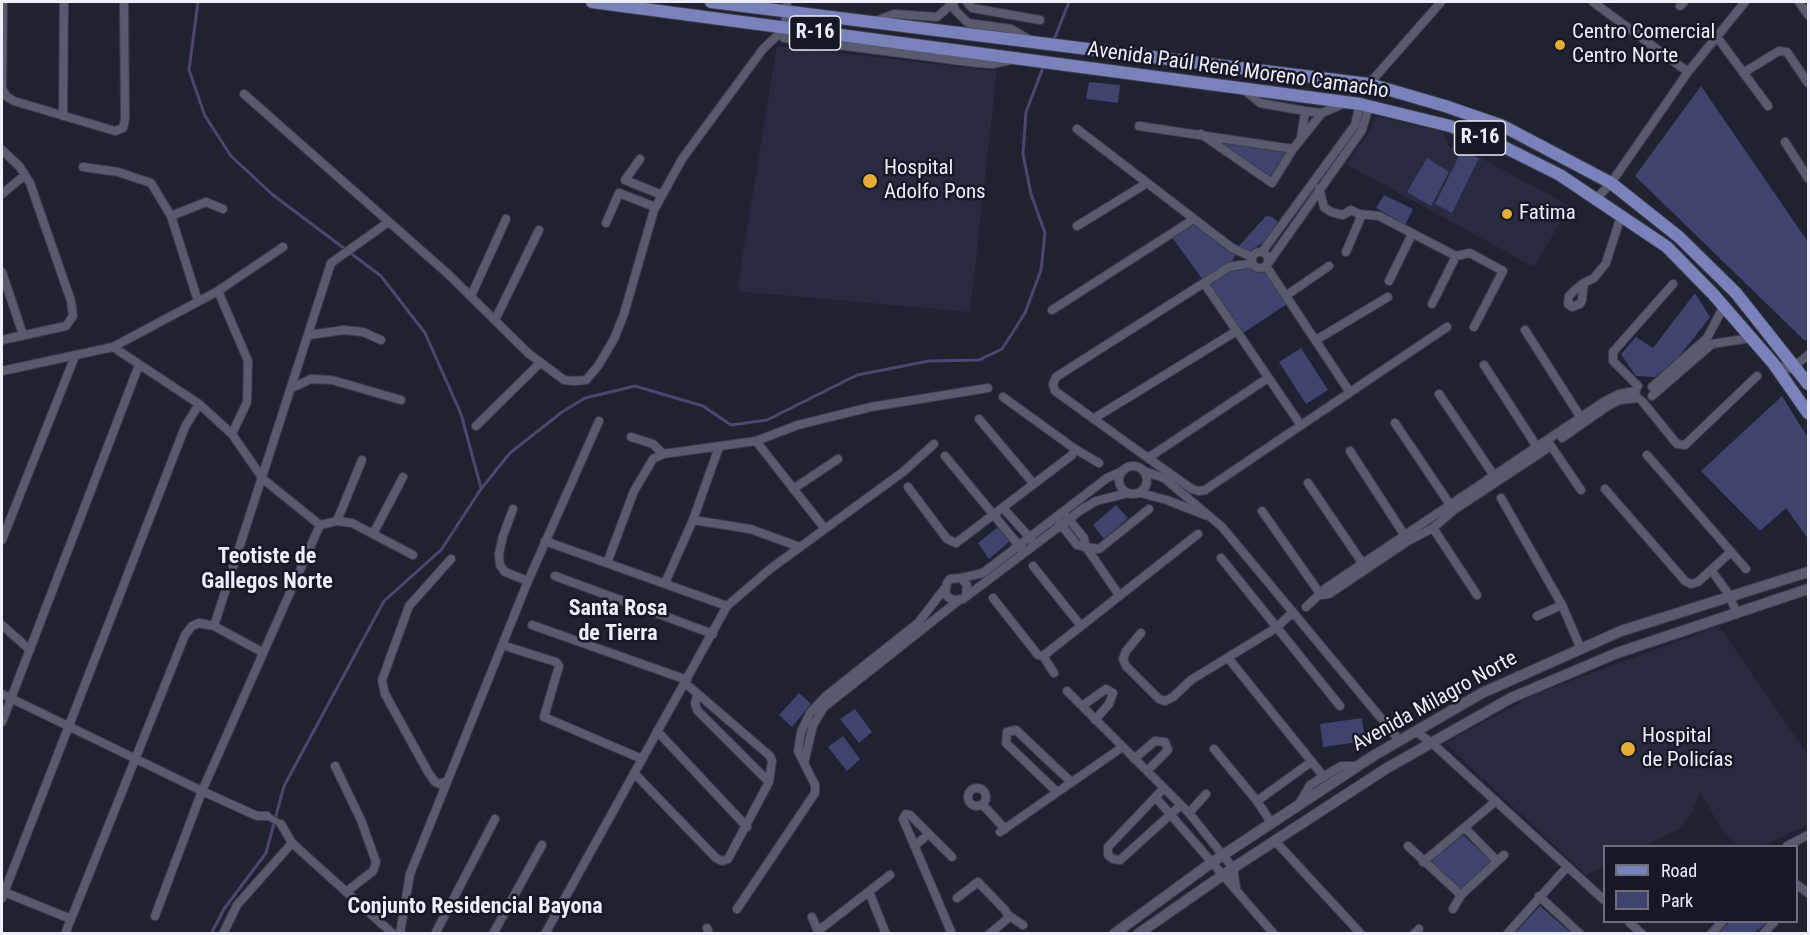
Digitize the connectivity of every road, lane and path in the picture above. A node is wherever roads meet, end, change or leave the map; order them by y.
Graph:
1 (3, 2) edge
2 (64, 2) edge
3 (123, 2) edge
4 (592, 2) edge
5 (711, 2) edge
6 (953, 2) edge
7 (966, 2) edge
8 (1441, 2) edge
9 (1593, 2) edge
10 (1745, 2) edge
11 (1799, 2) edge
12 (786, 7) edge
13 (1809, 15) edge
14 (1040, 20) dead end
15 (872, 24) junction
16 (785, 28) junction
17 (1717, 36) junction
18 (1046, 45) junction
19 (1688, 72) junction
20 (1743, 72) junction
21 (1808, 83) edge
22 (1369, 84) junction
23 (1243, 89) junction
24 (244, 94) dead end
25 (1358, 104) junction
26 (1768, 106) dead end
27 (1305, 111) junction
28 (1322, 113) junction
29 (63, 116) junction
30 (1139, 126) dead end
31 (1077, 129) dead end
32 (1201, 134) junction
33 (1301, 138) junction
34 (1785, 142) dead end
35 (1293, 149) junction
36 (2, 150) edge
37 (640, 159) dead end
38 (83, 167) dead end
39 (25, 175) junction
40 (1809, 178) edge
41 (625, 180) junction
42 (1314, 182) junction
43 (1147, 183) junction
44 (1611, 183) junction
45 (1320, 190) junction
46 (619, 193) junction
47 (2, 194) edge
48 (662, 195) junction
49 (1596, 199) junction
50 (656, 207) junction
51 (223, 209) dead end
52 (1359, 214) junction
53 (1343, 215) junction
54 (171, 216) junction
55 (1621, 216) junction
56 (506, 219) dead end
57 (1194, 219) junction
58 (387, 223) junction
59 (606, 223) dead end
60 (1077, 226) dead end
61 (1354, 226) junction
62 (539, 230) dead end
63 (1412, 234) junction
64 (283, 247) dead end
65 (1262, 252) junction
66 (1346, 252) dead end
67 (1455, 256) junction
68 (1252, 260) junction
69 (1268, 264) junction
70 (1329, 266) dead end
71 (2, 272) edge
72 (1389, 281) dead end
73 (1204, 283) junction
74 (1584, 283) dead end
75 (1673, 284) dead end
76 (218, 291) junction
77 (1287, 295) junction
78 (471, 296) junction
79 (1388, 297) dead end
80 (198, 301) junction
81 (1432, 304) dead end
82 (1724, 306) junction
83 (1052, 310) dead end
84 (495, 320) junction
85 (1447, 327) dead end
86 (1474, 327) dead end
87 (1525, 330) dead end
88 (1235, 332) junction
89 (23, 335) junction
90 (309, 335) junction
91 (1750, 338) junction
92 (2, 340) edge
93 (381, 340) dead end
94 (1316, 340) junction
95 (113, 347) junction
96 (1809, 355) edge
97 (75, 356) junction
98 (540, 363) junction
99 (1773, 363) junction
100 (139, 365) junction
101 (1484, 365) dead end
102 (1795, 366) junction
103 (2, 371) edge
104 (1757, 376) dead end
105 (1268, 378) junction
106 (1809, 384) edge
107 (292, 388) junction
108 (988, 388) dead end
109 (1349, 391) junction
110 (1652, 391) junction
111 (1439, 394) dead end
112 (1639, 394) junction
113 (1003, 397) dead end
114 (401, 400) dead end
115 (199, 404) junction
116 (1809, 413) edge
117 (979, 419) dead end
118 (1093, 419) junction
119 (1582, 420) junction
120 (599, 421) dead end
121 (1395, 423) dead end
122 (1300, 424) junction
123 (476, 426) dead end
124 (232, 434) junction
125 (631, 437) dead end
126 (756, 441) junction
127 (934, 444) dead end
128 (1550, 444) junction
129 (719, 447) junction
130 (1075, 449) junction
131 (1538, 449) junction
132 (1350, 451) dead end
133 (663, 454) junction
134 (1647, 455) dead end
135 (945, 456) dead end
136 (1148, 458) junction
137 (838, 459) dead end
138 (362, 460) dead end
139 (1099, 463) dead end
140 (1123, 471) junction
141 (1144, 471) junction
142 (403, 477) dead end
143 (1496, 478) junction
144 (263, 479) junction
145 (1033, 483) junction
146 (1308, 483) dead end
147 (908, 487) dead end
148 (793, 489) junction
149 (1605, 489) dead end
150 (1581, 490) dead end
151 (1128, 493) junction
152 (1140, 493) junction
153 (1501, 498) dead end
154 (1003, 508) junction
155 (1452, 508) junction
156 (513, 509) dead end
157 (1149, 509) dead end
158 (1262, 512) dead end
159 (1059, 514) junction
160 (1205, 515) junction
161 (993, 516) junction
162 (693, 520) junction
163 (337, 521) junction
164 (1065, 522) junction
165 (320, 525) junction
166 (1433, 528) junction
167 (825, 529) junction
168 (373, 534) junction
169 (1198, 534) dead end
170 (1028, 537) junction
171 (1407, 538) junction
172 (2, 540) edge
173 (545, 541) junction
174 (1035, 544) junction
175 (800, 547) junction
176 (1086, 548) junction
177 (1021, 549) junction
178 (1731, 552) junction
179 (413, 555) dead end
180 (1221, 558) dead end
181 (451, 560) dead end
182 (608, 563) junction
183 (1033, 566) dead end
184 (1364, 566) junction
185 (1746, 569) dead end
186 (1711, 570) junction
187 (1809, 572) edge
188 (555, 576) dead end
189 (961, 578) junction
190 (528, 581) junction
191 (665, 583) junction
192 (945, 588) junction
193 (1809, 589) edge
194 (966, 595) junction
195 (1119, 595) junction
196 (1321, 595) junction
197 (1477, 596) dead end
198 (1730, 596) junction
199 (993, 598) dead end
200 (958, 601) junction
201 (1562, 605) junction
202 (727, 606) junction
203 (1306, 607) dead end
204 (1293, 612) junction
205 (1736, 612) junction
206 (1537, 616) dead end
207 (2, 625) edge
208 (532, 625) dead end
209 (214, 626) junction
210 (1081, 626) junction
211 (1276, 628) junction
212 (1141, 633) dead end
213 (713, 634) junction
214 (502, 645) junction
215 (1581, 649) junction
216 (30, 650) junction
217 (262, 651) junction
218 (1043, 656) junction
219 (1229, 659) junction
220 (1054, 673) dead end
221 (686, 681) junction
222 (1067, 691) dead end
223 (2, 694) edge
224 (698, 694) junction
225 (11, 699) junction
226 (1083, 706) junction
227 (1340, 706) dead end
228 (814, 715) junction
229 (1095, 720) junction
230 (2, 722) edge
231 (67, 725) junction
232 (657, 731) junction
233 (1415, 731) junction
234 (1400, 741) junction
235 (1432, 743) junction
236 (1121, 748) junction
237 (1214, 749) dead end
238 (135, 759) junction
239 (642, 759) junction
240 (1134, 759) junction
241 (1311, 762) junction
242 (334, 766) dead end
243 (1357, 766) junction
244 (1147, 771) junction
245 (634, 773) junction
246 (1324, 777) junction
247 (447, 782) junction
248 (769, 782) junction
249 (1071, 782) junction
250 (1164, 788) junction
251 (202, 791) junction
252 (1057, 792) junction
253 (1206, 794) dead end
254 (1156, 798) junction
255 (1257, 801) junction
256 (1496, 801) junction
257 (983, 805) dead end
258 (1181, 805) junction
259 (1298, 807) junction
260 (1189, 813) junction
261 (267, 816) joint
262 (1170, 817) junction
263 (495, 819) dead end
264 (281, 824) joint
265 (1272, 824) junction
266 (747, 827) junction
267 (1464, 828) junction
268 (929, 834) junction
269 (1809, 835) edge
270 (1276, 842) junction
271 (292, 843) junction
272 (542, 845) dead end
273 (1789, 845) edge
274 (914, 846) junction
275 (1408, 846) dead end
276 (1225, 855) junction
277 (1504, 855) dead end
278 (952, 857) dead end
279 (1496, 860) junction
280 (1423, 862) junction
281 (1211, 864) junction
282 (1567, 867) junction
283 (1233, 868) junction
284 (890, 875) dead end
285 (1222, 876) junction
286 (1236, 887) junction
287 (346, 892) junction
288 (869, 892) junction
289 (3, 895) edge
290 (1461, 895) junction
291 (1539, 897) junction
292 (957, 898) dead end
293 (1603, 898) edge
294 (736, 909) dead end
295 (1453, 909) dead end
296 (155, 915) dead end
297 (1008, 915) junction
298 (812, 917) dead end
299 (71, 918) junction
300 (1023, 925) dead end
301 (818, 932) edge
302 (65, 933) edge
303 (223, 933) edge
304 (393, 933) edge
305 (400, 933) edge
306 (435, 933) edge
307 (494, 933) edge
308 (545, 933) edge
309 (886, 933) edge
310 (951, 933) edge
311 (989, 933) edge
312 (1114, 933) edge
313 (1138, 933) edge
314 (1274, 933) edge
315 (1361, 933) edge
316 (1507, 933) edge
317 (1580, 933) edge

1 - 29 street
2 - 29 street
3 - 29 street
4 - 16 main road, Avenida Paúl René Moreno Camacho / R-16
5 - 12 main road, Avenida Paúl René Moreno Camacho / R-16
6 - 15 street
6 - 18 street
7 - 14 street
8 - 22 street
9 - 19 street
10 - 17 street
11 - 13 street
12 - 15 main road, Avenida Paúl René Moreno Camacho / R-16
12 - 16 street
15 - 18 main road, Avenida Paúl René Moreno Camacho / R-16
16 - 23 main road, Avenida Paúl René Moreno Camacho / R-16
16 - 48 street
17 - 19 street
17 - 20 street
18 - 22 main road, Avenida Paúl René Moreno Camacho / R-16
19 - 44 street
20 - 21 street
20 - 26 street
22 - 44 main road, Avenida Paúl René Moreno Camacho / R-16
23 - 25 main road, Avenida Paúl René Moreno Camacho / R-16
23 - 27 street
24 - 58 street
25 - 28 street
25 - 42 street
25 - 45 street
25 - 49 main road, Avenida Paúl René Moreno Camacho / R-16
27 - 28 street
27 - 33 street
28 - 33 street
30 - 32 street
31 - 43 street
32 - 35 street
32 - 35 street
33 - 35 street
34 - 40 street
36 - 39 street
37 - 41 street
38 - 54 street
39 - 47 street
39 - 89 street
41 - 46 street
41 - 48 street
42 - 45 street
42 - 65 street
43 - 57 street
43 - 60 street
44 - 49 street
44 - 102 main road, Avenida Paúl René Moreno Camacho / R-16
45 - 53 street
45 - 69 street
46 - 50 street
46 - 59 street
48 - 50 street
49 - 55 main road, Avenida Paúl René Moreno Camacho / R-16
50 - 98 street
51 - 54 street
52 - 53 street
52 - 61 street
52 - 63 street
53 - 61 street
54 - 80 street
55 - 74 street
55 - 82 main road, Avenida Paúl René Moreno Camacho / R-16
56 - 78 street
57 - 68 street
57 - 83 street
58 - 78 street
58 - 90 street
61 - 66 street
62 - 84 street
63 - 67 street
63 - 72 street
64 - 76 street
65 - 68 street
65 - 69 street
67 - 81 street
67 - 86 street
68 - 69 street
68 - 73 street
69 - 77 street
70 - 77 street
71 - 89 street
73 - 88 street
73 - 118 street
75 - 112 street
76 - 80 street
76 - 124 street
77 - 94 street
78 - 84 street
79 - 94 street
80 - 95 street
82 - 91 main road, Avenida Paúl René Moreno Camacho / R-16
82 - 110 street
84 - 98 street
85 - 109 street
87 - 119 street
88 - 105 street
88 - 118 street
89 - 92 street
90 - 93 street
90 - 107 street
91 - 99 main road, Avenida Paúl René Moreno Camacho / R-16
91 - 110 street
94 - 109 street
95 - 97 street
95 - 100 street
96 - 102 street
97 - 103 street
97 - 172 street
98 - 123 street
99 - 102 street
99 - 116 main road, Avenida Paúl René Moreno Camacho / R-16
100 - 115 street
100 - 216 street
101 - 131 street
102 - 106 main road, Avenida Paúl René Moreno Camacho / R-16
104 - 112 street
105 - 122 street
105 - 136 street
107 - 114 street
107 - 144 street
108 - 126 street
109 - 122 street
110 - 112 street
110 - 112 street
111 - 143 street
112 - 119 street
113 - 130 street
115 - 124 street
115 - 231 street
117 - 145 street
118 - 136 street
119 - 128 street
120 - 173 street
121 - 155 street
122 - 136 street
124 - 144 street
125 - 133 street
126 - 129 street
126 - 148 street
127 - 167 street
128 - 131 street
128 - 150 street
129 - 133 street
129 - 162 street
130 - 139 street
130 - 145 street
131 - 143 street
132 - 171 street
133 - 182 street
134 - 178 street
135 - 161 street
137 - 148 street
138 - 163 street
140 - 141 street
140 - 151 street
140 - 159 street
141 - 152 street
141 - 160 street
142 - 168 street
143 - 155 street
144 - 165 street
144 - 209 street
145 - 154 street
146 - 184 street
147 - 161 street
148 - 167 street
149 - 186 street
151 - 152 street
151 - 164 street
152 - 160 street
153 - 201 street
154 - 161 street
154 - 170 street
155 - 166 street
155 - 171 street
156 - 190 street
157 - 176 street
158 - 196 street
159 - 164 street
159 - 170 street
160 - 204 street
161 - 177 street
162 - 175 street
162 - 191 street
163 - 165 street
163 - 168 street
164 - 174 street
164 - 176 street
165 - 217 street
166 - 171 street
166 - 197 street
167 - 175 street
168 - 179 street
169 - 195 street
170 - 174 street
170 - 177 street
171 - 184 street
173 - 182 street
173 - 190 street
174 - 177 street
175 - 202 street
176 - 195 street
177 - 189 street
177 - 194 street
178 - 185 street
178 - 186 street
180 - 211 street
181 - 247 street
182 - 191 street
183 - 210 street
184 - 196 street
186 - 198 street
187 - 198 main road, Avenida Milagro Norte
188 - 213 street
189 - 192 street
189 - 194 street
190 - 214 street
191 - 202 street
192 - 200 street
192 - 228 street
193 - 205 main road, Avenida Milagro Norte
194 - 200 street
195 - 210 street
196 - 203 street
198 - 205 street
198 - 215 main road, Avenida Milagro Norte
199 - 218 street
200 - 228 street
201 - 206 street
201 - 215 street
202 - 213 street
204 - 211 street
204 - 234 street
205 - 235 main road, Avenida Milagro Norte
207 - 216 street
208 - 221 street
209 - 217 street
209 - 238 street
210 - 218 street
211 - 219 street
211 - 227 street
212 - 219 street
213 - 221 street
214 - 239 street
214 - 247 street
215 - 233 main road, Avenida Milagro Norte
216 - 225 street
217 - 251 street
218 - 220 street
219 - 241 street
221 - 224 street
221 - 232 street
222 - 226 street
223 - 225 street
224 - 248 street
224 - 248 street
225 - 230 street
225 - 231 street
226 - 229 street
226 - 229 street
228 - 294 street
229 - 236 street
231 - 238 street
231 - 289 street
232 - 239 street
232 - 266 street
233 - 234 main road, Avenida Milagro Norte
233 - 235 street
234 - 243 main road, Avenida Milagro Norte
235 - 256 street
235 - 270 main road, Avenida Milagro Norte
236 - 240 street
236 - 249 street
237 - 255 street
238 - 251 street
238 - 299 street
239 - 245 street
240 - 244 street
240 - 244 street
241 - 246 street
241 - 255 street
242 - 287 street
243 - 246 street
243 - 259 main road, Avenida Milagro Norte
244 - 250 street
245 - 266 street
245 - 308 street
246 - 259 street
247 - 305 street
248 - 266 street
249 - 252 street
249 - 252 street
250 - 254 street
250 - 258 street
251 - 261 street
251 - 296 street
252 - 257 street
253 - 260 street
254 - 262 street
254 - 262 street
255 - 265 street
256 - 267 street
256 - 282 street
258 - 260 street
258 - 262 street
259 - 265 main road, Avenida Milagro Norte
260 - 276 street
261 - 264 street
262 - 281 street
263 - 306 street
264 - 271 street
265 - 276 main road, Avenida Milagro Norte
267 - 279 street
267 - 280 street
268 - 274 street
268 - 274 street
268 - 278 street
269 - 273 street
270 - 283 main road, Avenida Milagro Norte
270 - 315 street
271 - 287 street
271 - 303 street
272 - 307 street
274 - 310 street
275 - 280 street
276 - 281 main road, Avenida Milagro Norte
276 - 283 street
277 - 279 street
279 - 290 street
280 - 290 street
281 - 285 street
281 - 312 main road, Avenida Milagro Norte
282 - 291 street
282 - 293 street
283 - 285 main road, Avenida Milagro Norte
283 - 286 street
284 - 288 street
285 - 286 street
285 - 313 main road, Avenida Milagro Norte
286 - 314 street
287 - 304 street
288 - 301 street
288 - 309 street
289 - 299 street
290 - 295 street
291 - 316 street
291 - 317 street
292 - 297 street
297 - 300 street
297 - 311 street
298 - 301 street
299 - 302 street

